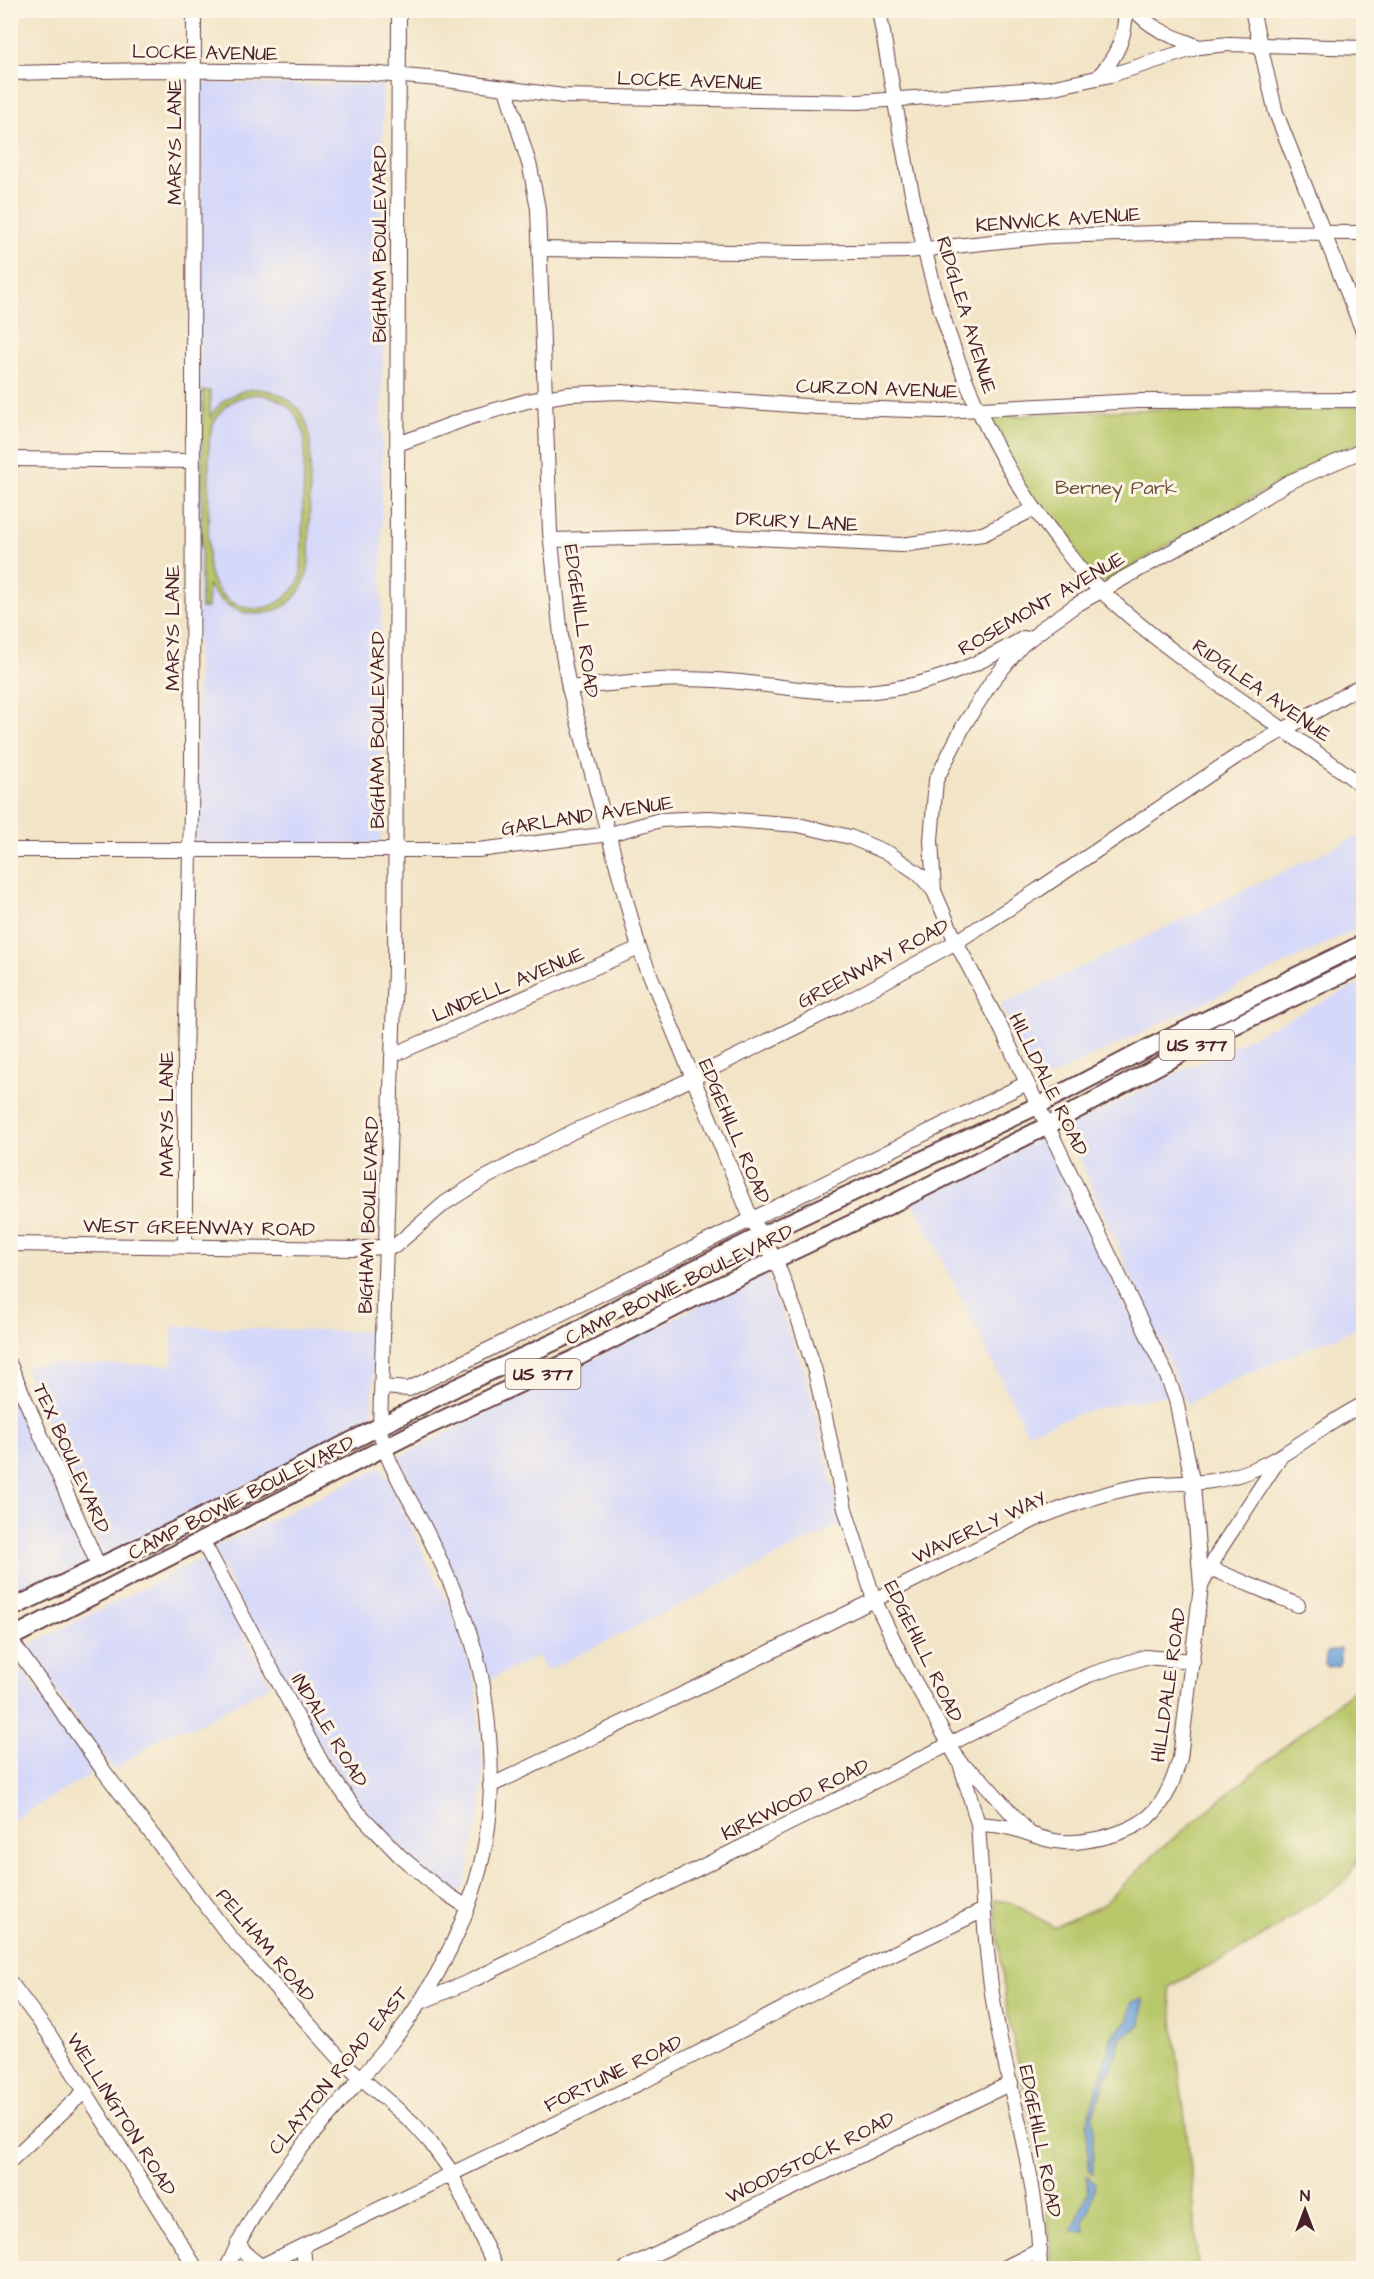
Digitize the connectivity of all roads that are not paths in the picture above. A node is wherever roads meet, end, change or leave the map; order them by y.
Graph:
1 (194, 10) edge
2 (399, 10) edge
3 (879, 10) edge
4 (1125, 10) edge
5 (1135, 10) edge
6 (1252, 10) edge
7 (1260, 46) junction
8 (1199, 47) junction
9 (1364, 48) edge
10 (194, 71) junction
11 (10, 73) edge
12 (398, 76) junction
13 (1097, 78) junction
14 (506, 89) junction
15 (895, 100) junction
16 (1322, 233) junction
17 (1364, 233) edge
18 (539, 249) junction
19 (926, 249) junction
20 (1364, 334) edge
21 (544, 398) junction
22 (1364, 399) edge
23 (976, 409) junction
24 (398, 444) junction
25 (1364, 450) edge
26 (10, 459) edge
27 (192, 461) junction
28 (1034, 509) junction
29 (551, 540) junction
30 (1102, 590) junction
31 (1047, 626) junction
32 (1364, 684) edge
33 (569, 688) junction
34 (1282, 729) junction
35 (1364, 787) edge
36 (610, 834) junction
37 (10, 850) edge
38 (190, 850) junction
39 (396, 850) junction
40 (934, 891) junction
41 (956, 942) junction
42 (1364, 943) edge
43 (639, 948) junction
44 (1364, 964) edge
45 (1265, 990) junction
46 (1221, 1032) junction
47 (393, 1055) junction
48 (691, 1078) junction
49 (1027, 1083) junction
50 (1037, 1106) junction
51 (1047, 1126) junction
52 (751, 1218) junction
53 (762, 1235) junction
54 (10, 1244) edge
55 (185, 1246) junction
56 (387, 1247) junction
57 (776, 1261) junction
58 (565, 1337) junction
59 (576, 1358) junction
60 (12, 1371) edge
61 (381, 1387) junction
62 (1364, 1404) edge
63 (380, 1427) junction
64 (385, 1448) junction
65 (1279, 1459) junction
66 (1193, 1485) junction
67 (192, 1522) junction
68 (202, 1540) junction
69 (99, 1567) junction
70 (1210, 1568) junction
71 (1201, 1586) junction
72 (110, 1587) junction
73 (874, 1599) junction
74 (1298, 1605) dead end
75 (10, 1609) edge
76 (10, 1638) edge
77 (1193, 1661) junction
78 (949, 1744) junction
79 (960, 1763) junction
80 (490, 1786) junction
81 (978, 1824) junction
82 (1029, 1833) junction
83 (467, 1907) junction
84 (984, 1911) junction
85 (10, 1982) edge
86 (421, 2002) junction
87 (361, 2077) junction
88 (1011, 2083) junction
89 (85, 2091) junction
90 (10, 2161) edge
91 (450, 2173) junction
92 (238, 2243) junction
93 (303, 2247) junction
94 (1040, 2250) junction
95 (259, 2267) edge
96 (196, 2268) edge
97 (227, 2268) edge
98 (305, 2268) edge
99 (496, 2268) edge
100 (626, 2268) edge
101 (1004, 2268) edge
102 (1041, 2268) edge

1 - 10 street, MARYS LANE
2 - 12 street, BIGHAM BOULEVARD
3 - 15 street, RIDGLEA AVENUE
4 - 13 street
5 - 8 street
6 - 7 street
7 - 8 street, LOCKE AVENUE
7 - 9 street, LOCKE AVENUE
7 - 16 street
8 - 13 street, LOCKE AVENUE
10 - 11 street, LOCKE AVENUE
10 - 12 street, LOCKE AVENUE
10 - 27 street, MARYS LANE
12 - 14 street, LOCKE AVENUE
12 - 24 street, BIGHAM BOULEVARD
13 - 15 street, LOCKE AVENUE
14 - 15 street, LOCKE AVENUE
14 - 18 street, EDGEHILL ROAD
15 - 19 street, RIDGLEA AVENUE
16 - 17 street, KENWICK AVENUE
16 - 19 street, KENWICK AVENUE
16 - 20 street
18 - 19 street, KENWICK AVENUE
18 - 21 street, EDGEHILL ROAD
19 - 23 street, RIDGLEA AVENUE
21 - 23 street, CURZON AVENUE
21 - 24 street, CURZON AVENUE
21 - 29 street, EDGEHILL ROAD
22 - 23 street, CURZON AVENUE
23 - 28 street, RIDGLEA AVENUE
24 - 39 street, BIGHAM BOULEVARD
25 - 30 street, ROSEMONT AVENUE
26 - 27 street
27 - 38 street, MARYS LANE
28 - 29 street, DRURY LANE
28 - 30 street, RIDGLEA AVENUE
29 - 33 street, EDGEHILL ROAD
30 - 31 street, ROSEMONT AVENUE
30 - 34 street, RIDGLEA AVENUE
31 - 33 street, ROSEMONT AVENUE
31 - 40 street, HILLDALE ROAD
32 - 34 street, GREENWAY ROAD
33 - 36 street, EDGEHILL ROAD
34 - 35 street, RIDGLEA AVENUE
34 - 41 street, GREENWAY ROAD
36 - 39 street, GARLAND AVENUE
36 - 40 street, GARLAND AVENUE
36 - 43 street, EDGEHILL ROAD
37 - 38 street, GARLAND AVENUE
38 - 39 street, GARLAND AVENUE
38 - 55 street, MARYS LANE
39 - 47 street, BIGHAM BOULEVARD
40 - 41 street, HILLDALE ROAD
41 - 48 street, GREENWAY ROAD
41 - 49 street, HILLDALE ROAD
42 - 45 main road, CAMP BOWIE BOULEVARD / US 377
43 - 47 street, LINDELL AVENUE
43 - 48 street, EDGEHILL ROAD
44 - 46 main road, CAMP BOWIE BOULEVARD / US 377
45 - 46 main road
45 - 50 main road, CAMP BOWIE BOULEVARD / US 377
46 - 51 main road, CAMP BOWIE BOULEVARD / US 377
47 - 56 street, BIGHAM BOULEVARD
48 - 52 street, EDGEHILL ROAD
48 - 56 street, GREENWAY ROAD
49 - 50 street, HILLDALE ROAD
49 - 52 street
50 - 51 street, HILLDALE ROAD
50 - 53 main road, CAMP BOWIE BOULEVARD / US 377
51 - 57 main road, CAMP BOWIE BOULEVARD / US 377
51 - 66 street, HILLDALE ROAD
52 - 53 street, EDGEHILL ROAD
52 - 61 street
53 - 57 street, EDGEHILL ROAD
53 - 58 main road, CAMP BOWIE BOULEVARD / US 377
54 - 55 street, WEST GREENWAY ROAD
55 - 56 street, WEST GREENWAY ROAD
56 - 61 street, BIGHAM BOULEVARD
57 - 59 main road, CAMP BOWIE BOULEVARD / US 377
57 - 73 street, EDGEHILL ROAD
58 - 59 main road
58 - 63 main road, CAMP BOWIE BOULEVARD / US 377
59 - 64 main road, CAMP BOWIE BOULEVARD / US 377
60 - 69 street, TEX BOULEVARD
61 - 63 street, BIGHAM BOULEVARD
62 - 65 street, WAVERLY WAY
63 - 64 street, BIGHAM BOULEVARD
63 - 67 main road, CAMP BOWIE BOULEVARD / US 377
64 - 68 main road, CAMP BOWIE BOULEVARD / US 377
64 - 80 street, CLAYTON ROAD EAST
65 - 66 street, WAVERLY WAY
65 - 70 street, HILLDALE ROAD
66 - 71 street, HILLDALE ROAD
66 - 73 street, WAVERLY WAY
67 - 68 main road
67 - 69 main road, CAMP BOWIE BOULEVARD / US 377
68 - 72 main road, CAMP BOWIE BOULEVARD / US 377
68 - 83 street, INDALE ROAD
69 - 72 main road
69 - 75 main road, CAMP BOWIE BOULEVARD / US 377
70 - 71 street, HILLDALE ROAD
70 - 74 street
71 - 77 street, HILLDALE ROAD
72 - 76 main road, CAMP BOWIE BOULEVARD / US 377
73 - 78 street, EDGEHILL ROAD
73 - 80 street, WAVERLY WAY
76 - 87 street, PELHAM ROAD
77 - 78 street, KIRKWOOD ROAD
77 - 82 street, HILLDALE ROAD
78 - 79 street, EDGEHILL ROAD
78 - 86 street, KIRKWOOD ROAD
79 - 81 street, EDGEHILL ROAD
79 - 82 street
80 - 83 street, CLAYTON ROAD EAST
81 - 82 street, HILLDALE ROAD
81 - 84 street, EDGEHILL ROAD
83 - 86 street, CLAYTON ROAD EAST
84 - 88 street, EDGEHILL ROAD
84 - 91 street, FORTUNE ROAD
85 - 89 street, WELLINGTON ROAD
86 - 87 street, CLAYTON ROAD EAST
87 - 91 street, PELHAM ROAD
87 - 92 street, CLAYTON ROAD EAST
88 - 94 street, EDGEHILL ROAD
88 - 100 street, WOODSTOCK ROAD
89 - 90 street
89 - 96 street, WELLINGTON ROAD
91 - 93 street, FORTUNE ROAD
91 - 99 street, PELHAM ROAD
92 - 95 street
92 - 97 street, CLAYTON ROAD EAST
93 - 95 street, FORTUNE ROAD
93 - 98 street
94 - 101 street
94 - 102 street, EDGEHILL ROAD

